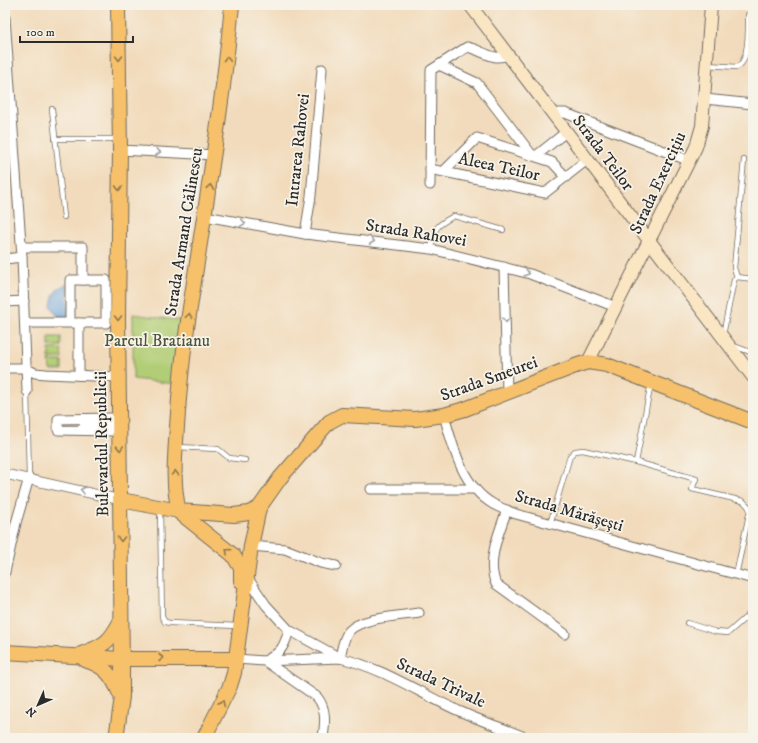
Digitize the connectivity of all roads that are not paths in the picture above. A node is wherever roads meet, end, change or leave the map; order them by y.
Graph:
1 (118, 5) edge
2 (232, 5) edge
3 (470, 5) edge
4 (711, 5) edge
5 (748, 15) dead end
6 (5, 18) edge
7 (751, 35) edge
8 (506, 55) junction
9 (439, 65) junction
10 (706, 65) junction
11 (322, 68) dead end
12 (704, 99) junction
13 (753, 104) edge
14 (52, 109) dead end
15 (553, 116) junction
16 (566, 132) junction
17 (55, 138) junction
18 (120, 144) junction
19 (215, 155) junction
20 (532, 155) junction
21 (587, 160) junction
22 (744, 160) dead end
23 (690, 161) junction
24 (430, 169) junction
25 (444, 171) junction
26 (566, 177) junction
27 (430, 185) dead end
28 (205, 216) junction
29 (64, 217) dead end
30 (503, 230) dead end
31 (305, 234) junction
32 (649, 242) junction
33 (22, 247) junction
34 (431, 249) junction
35 (22, 258) junction
36 (5, 259) edge
37 (504, 267) junction
38 (737, 277) junction
39 (753, 279) edge
40 (83, 280) junction
41 (24, 300) junction
42 (5, 302) edge
43 (616, 307) junction
44 (25, 323) junction
45 (74, 323) junction
46 (726, 341) junction
47 (753, 353) edge
48 (588, 362) junction
49 (5, 368) edge
50 (25, 368) junction
51 (79, 375) junction
52 (118, 377) junction
53 (753, 377) edge
54 (651, 382) junction
55 (26, 391) joint
56 (507, 392) junction
57 (444, 416) junction
58 (753, 422) edge
59 (58, 425) joint
60 (175, 446) junction
61 (245, 460) dead end
62 (636, 462) junction
63 (5, 474) edge
64 (29, 478) junction
65 (371, 489) dead end
66 (476, 489) junction
67 (121, 500) junction
68 (751, 506) edge
69 (160, 508) junction
70 (259, 508) junction
71 (507, 510) junction
72 (179, 512) junction
73 (550, 524) junction
74 (251, 546) junction
75 (336, 566) dead end
76 (5, 572) edge
77 (736, 575) junction
78 (247, 577) junction
79 (753, 579) edge
80 (753, 611) edge
81 (419, 614) dead end
82 (122, 618) junction
83 (240, 620) junction
84 (687, 623) dead end
85 (289, 630) junction
86 (565, 634) dead end
87 (5, 652) edge
88 (73, 656) junction
89 (340, 658) junction
90 (122, 659) junction
91 (236, 659) junction
92 (265, 661) junction
93 (122, 697) junction
94 (116, 738) edge
95 (204, 738) edge
96 (322, 738) edge
97 (527, 738) edge

1 -> 18 main road, Bulevardul Republicii
19 -> 2 main road, Strada Armand Călinescu
3 - 8 street, Strada Teilor
4 - 10 street, Strada Exercițiu
5 - 7 lane
6 - 33 street
7 - 10 lane
8 - 9 street
8 - 15 street, Strada Teilor
9 - 20 street, Aleea Teilor
9 - 24 street
10 - 12 street, Strada Exercițiu
11 - 31 street, Intrarea Rahovei
12 - 13 street
12 - 23 street, Strada Exercițiu
14 - 17 lane
15 - 16 street, Strada Teilor
15 - 23 street
16 - 20 street, Aleea Teilor
16 - 21 street, Strada Teilor
17 - 18 lane
17 - 29 lane
18 -> 19 street
18 -> 52 main road, Bulevardul Republicii
28 -> 19 main road, Strada Armand Călinescu
20 - 25 street, Aleea Teilor
20 - 26 street, Aleea Teilor
21 - 26 street, Aleea Teilor
21 - 32 street, Strada Teilor
22 - 38 lane
23 - 32 street, Strada Exercițiu
24 - 25 street, Aleea Teilor
24 - 27 street
25 - 26 street, Aleea Teilor
28 -> 31 street, Strada Rahovei
60 -> 28 main road, Strada Armand Călinescu
30 - 34 lane
31 -> 34 street, Strada Rahovei
32 - 43 street, Strada Exercițiu
32 - 46 street, Strada Teilor
33 - 35 street
33 - 40 street
34 - 37 street, Strada Rahovei
35 - 36 street
35 - 41 street
37 -> 43 street, Strada Rahovei
37 -> 56 street
38 - 39 lane
38 - 46 lane
40 - 45 street
40 - 45 street
41 - 42 street
41 - 44 street
43 - 48 street, Strada Exercițiu
44 - 45 street
44 - 50 street
45 - 51 street
46 - 47 lane
46 - 53 street, Strada Teilor
48 - 54 main road, Strada Smeurei
48 - 56 main road, Strada Smeurei
49 - 50 street
50 - 51 street
50 - 55 street
51 - 52 street
52 -> 67 main road, Bulevardul Republicii
54 - 58 main road, Strada Smeurei
54 - 62 lane
55 - 64 lane
56 - 57 main road, Strada Smeurei
57 - 66 street, Strada Mărășești
57 - 70 main road, Strada Smeurei
59 - 59 street
60 - 61 lane
72 -> 60 main road, Strada Armand Călinescu
62 - 68 lane
62 - 73 lane
63 - 64 street
67 -> 64 street
64 - 76 street
65 - 66 street
66 - 71 street, Strada Mărășești
67 - 69 main road
67 -> 82 main road, Bulevardul Republicii
68 - 77 lane
69 - 72 main road
69 - 83 lane
70 - 72 main road
70 - 74 main road, Strada Smeurei
71 - 73 street, Strada Mărășești
71 - 86 street
83 -> 72 main road
73 - 77 street, Strada Mărășești
74 - 75 street
74 - 78 main road, Strada Smeurei
77 - 79 street, Strada Mărășești
78 - 83 main road, Strada Smeurei
78 - 85 street, Strada Trivale
80 - 84 lane
81 - 89 street
82 - 88 main road
82 - 90 main road, Bulevardul Republicii
83 - 91 main road, Strada Smeurei
85 - 89 street, Strada Trivale
85 - 92 street
87 - 88 main road
88 - 90 main road
88 - 93 main road
89 - 92 street, Strada Trivale
89 - 97 street, Strada Trivale
90 -> 91 main road
90 - 93 main road, Bulevardul Republicii
91 - 92 street, Strada Trivale
95 -> 91 main road, Strada Smeurei
92 - 96 street
93 - 94 main road, Bulevardul Republicii

